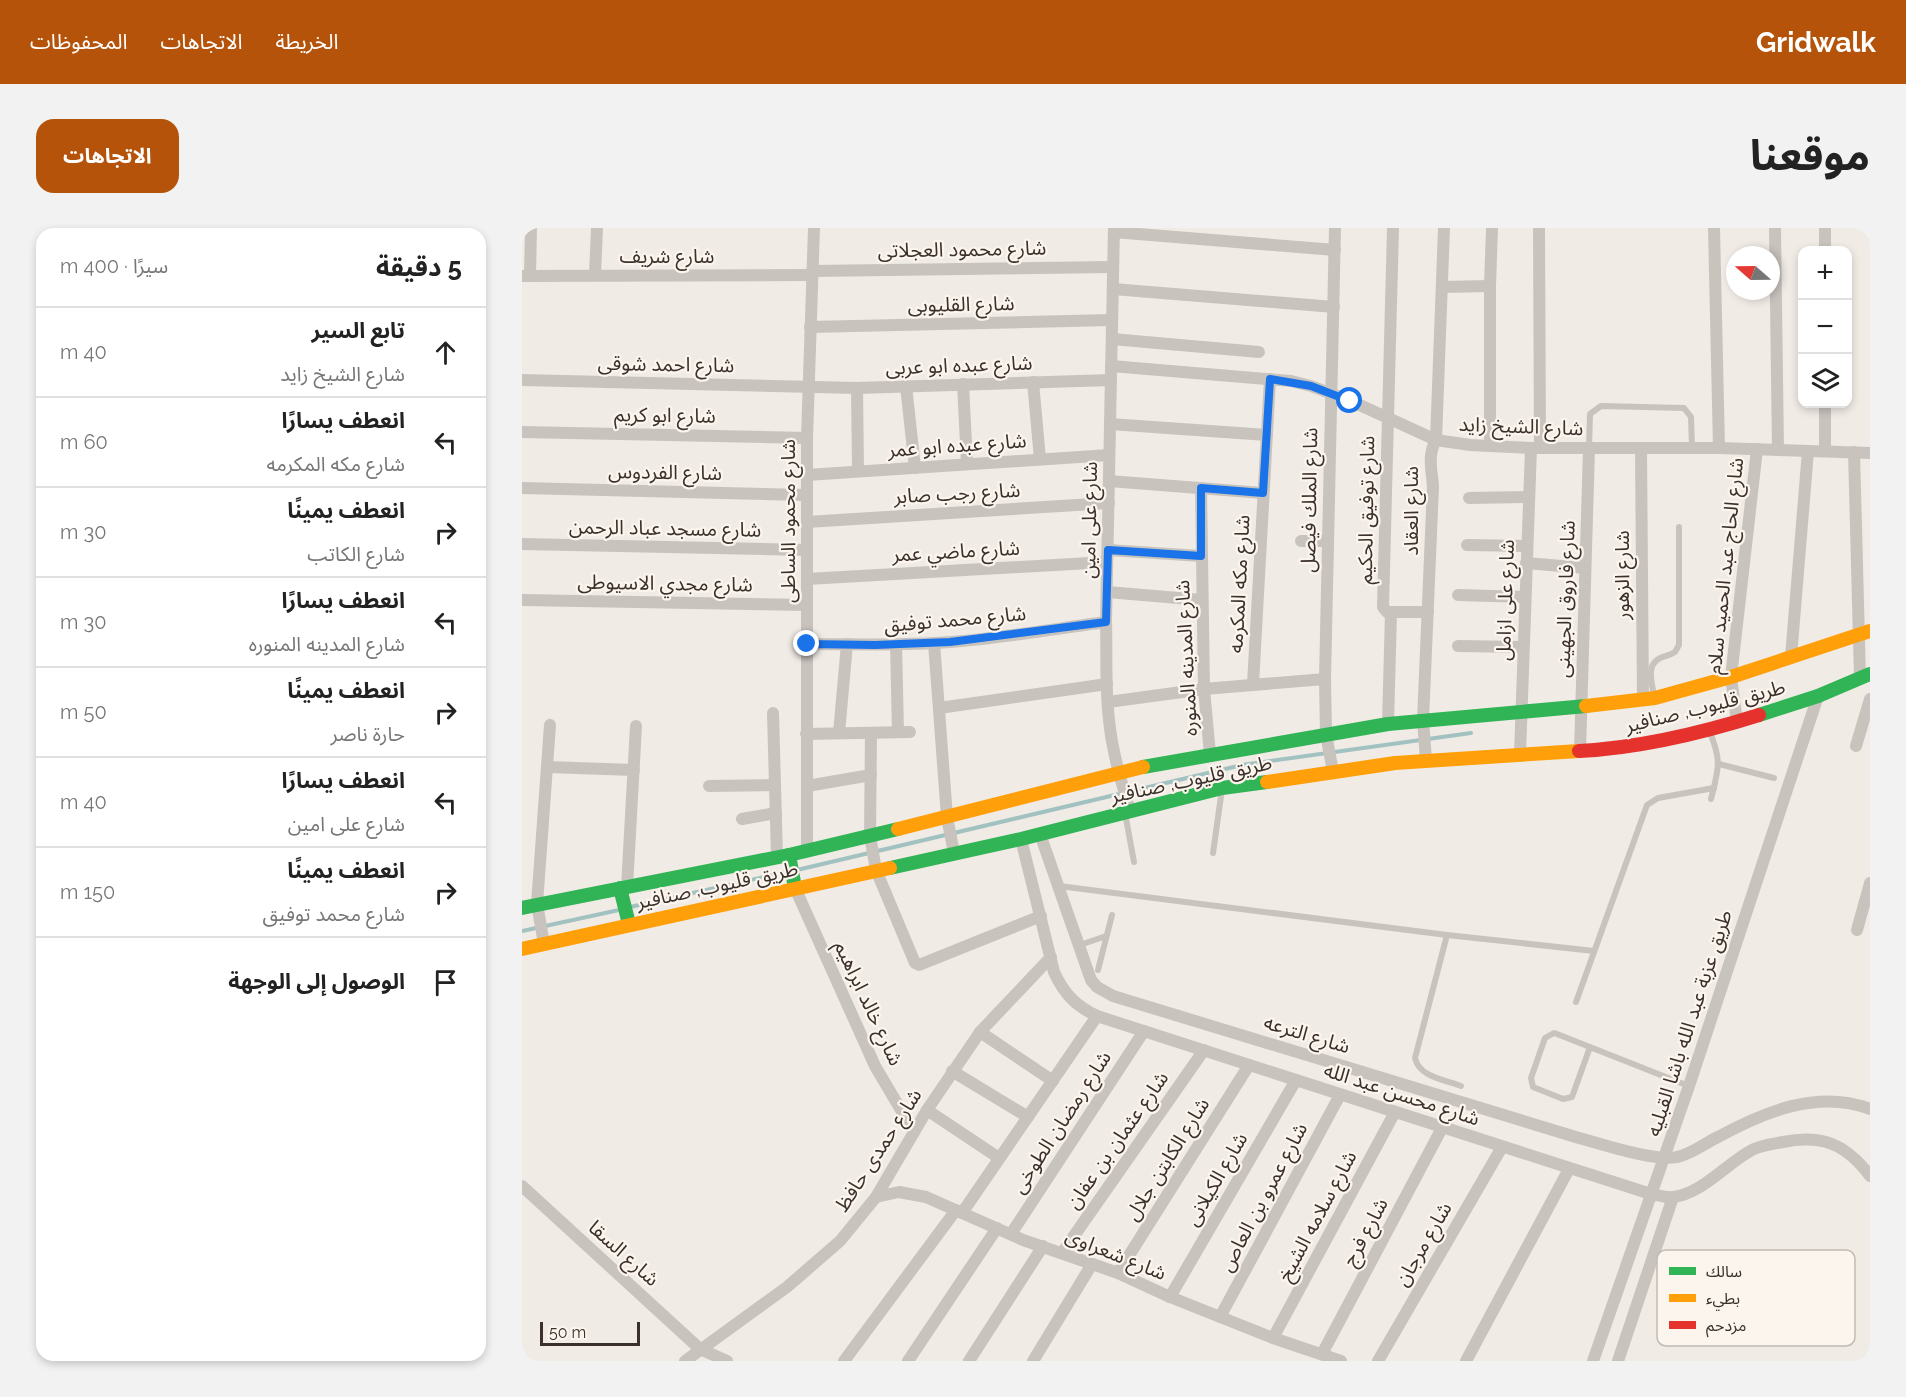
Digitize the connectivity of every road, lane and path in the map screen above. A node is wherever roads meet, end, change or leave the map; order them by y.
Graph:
1 (531, 228) edge
2 (597, 228) edge
3 (814, 228) edge
4 (1335, 228) edge
5 (1393, 228) edge
6 (1444, 228) edge
7 (1492, 228) edge
8 (1539, 228) edge
9 (1714, 228) edge
10 (1775, 228) edge
11 (1825, 228) edge
12 (1114, 230) edge
13 (1825, 246) edge
14 (1335, 250) junction
15 (1113, 267) junction
16 (812, 273) junction
17 (595, 275) junction
18 (526, 276) edge
19 (1490, 286) junction
20 (1442, 287) junction
21 (1113, 289) junction
22 (1334, 308) junction
23 (1112, 320) junction
24 (810, 327) junction
25 (1112, 339) junction
26 (1260, 352) dead end
27 (1111, 366) junction
28 (1270, 379) junction
29 (1111, 380) junction
30 (522, 381) edge
31 (1033, 382) junction
32 (963, 384) junction
33 (906, 386) junction
34 (808, 387) junction
35 (857, 388) junction
36 (1331, 393) junction
37 (1825, 408) edge
38 (1387, 418) junction
39 (1110, 424) junction
40 (522, 432) edge
41 (1267, 435) junction
42 (807, 438) junction
43 (1436, 440) junction
44 (1490, 446) junction
45 (1535, 448) junction
46 (1589, 448) junction
47 (1692, 448) junction
48 (1719, 448) junction
49 (1641, 449) junction
50 (1757, 449) junction
51 (1778, 450) junction
52 (1808, 451) junction
53 (1825, 451) junction
54 (1854, 452) junction
55 (1870, 453) edge
56 (1110, 454) junction
57 (1040, 459) junction
58 (967, 464) junction
59 (915, 468) junction
60 (858, 471) junction
61 (807, 475) junction
62 (1109, 481) junction
63 (522, 488) edge
64 (1201, 488) junction
65 (1263, 493) junction
66 (807, 495) junction
67 (1528, 497) junction
68 (1468, 498) dead end
69 (1108, 503) junction
70 (807, 522) junction
71 (1679, 527) dead end
72 (1301, 541) dead end
73 (1328, 541) junction
74 (522, 544) edge
75 (1467, 545) dead end
76 (1527, 546) junction
77 (807, 550) junction
78 (1108, 556) junction
79 (1201, 556) junction
80 (1526, 563) junction
81 (1585, 568) junction
82 (807, 579) junction
83 (1107, 592) junction
84 (1458, 595) dead end
85 (1525, 597) junction
86 (522, 600) edge
87 (1202, 600) junction
88 (807, 605) junction
89 (1389, 612) junction
90 (1428, 612) junction
91 (1106, 622) junction
92 (1864, 633) edge
93 (934, 643) junction
94 (807, 644) junction
95 (847, 644) junction
96 (896, 644) junction
97 (1458, 646) dead end
98 (1523, 647) junction
99 (1791, 657) junction
100 (1865, 676) edge
101 (1731, 677) junction
102 (1325, 679) junction
103 (1107, 684) junction
104 (1253, 684) junction
105 (1204, 689) junction
106 (1818, 696) junction
107 (1649, 699) junction
108 (1870, 699) edge
109 (1108, 702) junction
110 (1581, 706) junction
111 (939, 708) junction
112 (1521, 711) junction
113 (772, 713) dead end
114 (1423, 720) junction
115 (1737, 722) junction
116 (1388, 724) junction
117 (550, 726) dead end
118 (636, 726) dead end
119 (1709, 729) junction
120 (871, 733) junction
121 (806, 734) junction
122 (839, 734) junction
123 (1326, 734) junction
124 (1856, 746) dead end
125 (1580, 751) junction
126 (1210, 754) junction
127 (1520, 754) junction
128 (1426, 760) junction
129 (1719, 764) junction
130 (547, 767) junction
131 (634, 770) junction
132 (1118, 772) junction
133 (1333, 772) junction
134 (871, 775) junction
135 (1774, 778) dead end
136 (775, 784) junction
137 (709, 786) dead end
138 (807, 786) junction
139 (1222, 788) junction
140 (1714, 788) junction
141 (1711, 798) dead end
142 (1128, 812) junction
143 (776, 813) junction
144 (947, 817) junction
145 (742, 819) dead end
146 (1040, 834) junction
147 (870, 836) junction
148 (1021, 839) junction
149 (807, 851) junction
150 (954, 853) junction
151 (1213, 853) dead end
152 (783, 856) junction
153 (1134, 862) dead end
154 (876, 870) junction
155 (1870, 883) edge
156 (1058, 886) junction
157 (623, 887) junction
158 (795, 888) junction
159 (537, 904) junction
160 (522, 908) edge
161 (1112, 915) dead end
162 (1041, 916) junction
163 (629, 924) junction
164 (1857, 930) dead end
165 (1447, 935) junction
166 (1106, 936) junction
167 (544, 944) junction
168 (1080, 945) junction
169 (522, 949) edge
170 (1594, 951) junction
171 (1050, 957) junction
172 (1098, 970) dead end
173 (1576, 1002) dead end
174 (1097, 1016) junction
175 (1144, 1031) junction
176 (980, 1032) junction
177 (1590, 1047) junction
178 (1204, 1050) junction
179 (1249, 1065) junction
180 (952, 1071) junction
181 (1296, 1080) junction
182 (1053, 1081) junction
183 (1461, 1086) dead end
184 (1689, 1086) junction
185 (1340, 1095) junction
186 (1870, 1109) edge
187 (927, 1110) junction
188 (1395, 1112) junction
189 (1028, 1117) junction
190 (1442, 1128) junction
191 (914, 1132) junction
192 (1503, 1147) junction
193 (1665, 1157) junction
194 (999, 1158) junction
195 (1569, 1169) junction
196 (1870, 1176) edge
197 (522, 1186) edge
198 (1651, 1194) junction
199 (876, 1197) junction
200 (1673, 1197) junction
201 (959, 1212) junction
202 (997, 1228) junction
203 (1011, 1234) junction
204 (1043, 1246) junction
205 (1062, 1253) junction
206 (1092, 1264) junction
207 (1118, 1273) junction
208 (1170, 1297) junction
209 (1220, 1317) junction
210 (1273, 1338) junction
211 (700, 1349) junction
212 (1322, 1354) junction
213 (685, 1361) edge
214 (727, 1361) edge
215 (844, 1361) edge
216 (908, 1361) edge
217 (969, 1361) edge
218 (1033, 1361) edge
219 (1341, 1361) edge
220 (1378, 1361) edge
221 (1466, 1361) edge
222 (1593, 1361) edge
223 (1618, 1361) edge

1 - 18 street
2 - 17 street
3 - 16 street, شارع محمود الساطى
4 - 14 street, شارع الملك فيصل
5 - 38 street, شارع توفيق الحكيم
6 - 20 street, شارع العقاد
7 - 19 street
8 - 45 street, شارع على ازامل
9 - 48 street
10 - 51 street
11 - 13 street
12 - 14 street
12 - 15 street, شارع على امين
14 - 22 street, شارع الملك فيصل
15 - 16 street, شارع محمود العجلاتى
15 - 21 street, شارع على امين
16 - 17 street, شارع شريف
16 - 24 street, شارع محمود الساطى
17 - 18 street, شارع شريف
19 - 20 street
19 - 44 street
20 - 43 street, شارع العقاد
21 - 22 street
21 - 23 street, شارع على امين
22 - 36 street, شارع الملك فيصل
23 - 24 street, شارع القليوبى
23 - 25 street, شارع على امين
24 - 34 street, شارع محمود الساطى
25 - 26 street
25 - 27 street, شارع على امين
27 - 28 street, شارع الشيخ زايد
27 - 29 street, شارع على امين
28 - 36 street, شارع الشيخ زايد
28 - 41 street, شارع مكه المكرمه
29 - 31 street, شارع عبده ابو عربى
29 - 39 street, شارع على امين
30 - 34 street, شارع احمد شوقى
31 - 32 street, شارع عبده ابو عربى
31 - 57 street
32 - 33 street, شارع عبده ابو عربى
32 - 58 street
33 - 35 street, شارع عبده ابو عربى
33 - 59 street
34 - 35 street, شارع عبده ابو عربى
34 - 42 street, شارع محمود الساطى
35 - 60 street
36 - 38 street, شارع الشيخ زايد
36 - 73 street, شارع الملك فيصل
37 - 53 street
38 - 43 street, شارع الشيخ زايد
38 - 89 street, شارع توفيق الحكيم
39 - 41 street
39 - 56 street, شارع على امين
40 - 42 street, شارع ابو كريم
41 - 65 street, شارع مكه المكرمه
42 - 61 street, شارع محمود الساطى
43 - 44 street, شارع الشيخ زايد
43 - 90 street, شارع العقاد
44 - 45 street, شارع الشيخ زايد
45 - 46 street, شارع الشيخ زايد
45 - 67 street, شارع على ازامل
46 - 47 lane
46 - 49 street, شارع الشيخ زايد
46 - 81 street, شارع فاروق الجهينى
47 - 48 street, شارع الشيخ زايد
47 - 49 street, شارع الشيخ زايد
48 - 50 street, شارع الشيخ زايد
49 - 107 street, شارع الزهور
50 - 51 street, شارع الشيخ زايد
50 - 101 street, شارع الحاج عبد الحميد سلام
51 - 52 street, شارع الشيخ زايد
52 - 53 street, شارع الشيخ زايد
52 - 99 street
53 - 54 street, شارع الشيخ زايد
54 - 55 street, شارع الشيخ زايد
54 - 92 street
56 - 57 street, شارع عبده ابو عمر
56 - 62 street, شارع على امين
57 - 58 street, شارع عبده ابو عمر
58 - 59 street, شارع عبده ابو عمر
59 - 60 street, شارع عبده ابو عمر
60 - 61 street, شارع عبده ابو عمر
61 - 66 street, شارع محمود الساطى
62 - 64 street
62 - 69 street, شارع على امين
63 - 66 street, شارع الفردوس
64 - 65 street
64 - 79 street, شارع المدينه المنوره
65 - 104 street, شارع مكه المكرمه
66 - 70 street, شارع محمود الساطى
67 - 68 street
67 - 76 street, شارع على ازامل
69 - 70 street, شارع رجب صابر
69 - 78 street, شارع على امين
70 - 77 street, شارع محمود الساطى
71 - 107 lane
72 - 73 street
73 - 102 street, شارع الملك فيصل
74 - 77 street, شارع مسجد عباد الرحمن
75 - 76 street
76 - 80 street, شارع على ازامل
77 - 82 street, شارع محمود الساطى
78 - 79 street, شارع ماضي عمر
78 - 82 street, شارع ماضي عمر
78 - 83 street, شارع على امين
79 - 87 street, شارع المدينه المنوره
80 - 81 street
80 - 85 street, شارع على ازامل
81 - 110 street, شارع فاروق الجهينى
82 - 88 street, شارع محمود الساطى
83 - 87 street
83 - 91 street, شارع على امين
84 - 85 street
85 - 98 street, شارع على ازامل
86 - 88 street, شارع مجدي الاسيوطى
87 - 105 street, شارع المدينه المنوره
88 - 94 street, شارع محمود الساطى
89 - 90 street
89 - 116 street, شارع توفيق الحكيم
90 - 114 street, شارع العقاد
91 - 93 street, شارع محمد توفيق
91 - 103 street, شارع على امين
92 - 99 street, طريق قليوب, صنافير
92 - 100 street
93 - 96 street, شارع محمد توفيق
93 - 111 street
94 - 95 street, شارع محمد توفيق
94 - 121 street, شارع محمود الساطى
95 - 96 street, شارع محمد توفيق
95 - 122 street
96 - 120 street
97 - 98 street
98 - 112 street, شارع على ازامل
99 - 101 street, طريق قليوب, صنافير
100 - 106 street, طريق قليوب, صنافير
101 - 107 street, طريق قليوب, صنافير
101 - 115 street, شارع الحاج عبد الحميد سلام
102 - 104 street
102 - 123 street, شارع الملك فيصل
103 - 109 street, شارع على امين
103 - 111 street
104 - 105 street
105 - 109 street
105 - 126 street, شارع المدينه المنوره
106 - 115 street, طريق قليوب, صنافير
106 - 184 street, طريق عزبة عبد الله باشا القبليه
107 - 110 street, طريق قليوب, صنافير
108 - 124 street
109 - 132 street, شارع على امين
110 - 112 street, طريق قليوب, صنافير
110 - 125 street, شارع فاروق الجهينى
111 - 144 street
112 - 114 street, طريق قليوب, صنافير
112 - 127 street, شارع على ازامل
113 - 136 street
114 - 116 street, طريق قليوب, صنافير
114 - 128 street, شارع العقاد
115 - 119 street, طريق قليوب, صنافير
116 - 123 street, طريق قليوب, صنافير
117 - 130 street
118 - 131 street
119 - 125 street, طريق قليوب, صنافير
119 - 129 lane
120 - 122 street
120 - 134 street
121 - 122 street
121 - 138 street, شارع محمود الساطى
123 - 126 street, طريق قليوب, صنافير
123 - 133 street, شارع الملك فيصل
125 - 127 street, طريق قليوب, صنافير
126 - 132 street, طريق قليوب, صنافير
127 - 128 street, طريق قليوب, صنافير
128 - 133 street, طريق قليوب, صنافير
129 - 135 lane
129 - 140 lane
130 - 131 street
130 - 159 street
131 - 157 street
132 - 142 street, شارع على امين
132 - 144 street, طريق قليوب, صنافير
133 - 139 street, طريق قليوب, صنافير
134 - 138 street
134 - 147 street
136 - 137 street
136 - 143 street
138 - 149 street, شارع محمود الساطى
139 - 142 street, طريق قليوب, صنافير
139 - 151 lane
140 - 141 lane
140 - 170 lane
142 - 146 street, طريق قليوب, صنافير
142 - 153 lane
143 - 145 street
143 - 152 street
144 - 147 street, طريق قليوب, صنافير
144 - 150 street
146 - 148 street, طريق قليوب, صنافير
146 - 156 street, شارع الترعه
147 - 149 street, طريق قليوب, صنافير
147 - 154 street
148 - 150 street, طريق قليوب, صنافير
148 - 162 street, شارع محسن عبد الله
149 - 152 street, طريق قليوب, صنافير
150 - 154 street, طريق قليوب, صنافير
152 - 157 street, طريق قليوب, صنافير
152 - 158 street
154 - 158 street, طريق قليوب, صنافير
154 - 162 street
155 - 164 street
156 - 165 lane
156 - 168 street, شارع الترعه
157 - 159 street, طريق قليوب, صنافير
157 - 163 street
158 - 163 street, طريق قليوب, صنافير
158 - 191 street, شارع خالد ابراهيم
159 - 160 street, طريق قليوب, صنافير
159 - 167 street
161 - 166 lane
162 - 171 street, شارع محسن عبد الله
163 - 167 street, طريق قليوب, صنافير
165 - 170 lane
165 - 183 lane
166 - 168 lane
166 - 172 lane
167 - 169 street, طريق قليوب, صنافير
168 - 193 street, شارع الترعه
170 - 173 lane
171 - 174 street, شارع محسن عبد الله
171 - 176 street, شارع حمدى حافظ
174 - 175 street, شارع محسن عبد الله
174 - 182 street
175 - 178 street, شارع محسن عبد الله
175 - 203 street, شارع رمضان الطوخى
176 - 180 street, شارع حمدى حافظ
176 - 182 street
177 - 177 lane
177 - 184 lane
178 - 179 street, شارع محسن عبد الله
178 - 205 street, شارع عثمان بن عفان
179 - 181 street, شارع محسن عبد الله
179 - 207 street, شارع الكابتن جلال
180 - 187 street, شارع حمدى حافظ
180 - 189 street
181 - 185 street, شارع محسن عبد الله
181 - 208 street, شارع الكيلانى
182 - 189 street
184 - 193 street, طريق عزبة عبد الله باشا القبليه
185 - 188 street, شارع محسن عبد الله
185 - 209 street, شارع عمرو بن العاص
186 - 193 street
187 - 191 street, شارع حمدى حافظ
187 - 194 street
188 - 190 street, شارع محسن عبد الله
188 - 210 street, شارع سلامه الشيخ
189 - 194 street
190 - 192 street, شارع محسن عبد الله
190 - 212 street, شارع فرج
191 - 199 street, شارع حمدى حافظ
192 - 195 street, شارع محسن عبد الله
192 - 220 street, شارع مرجان
193 - 198 street, طريق عزبة عبد الله باشا القبليه
194 - 201 street
195 - 198 street, شارع محسن عبد الله
195 - 221 street
196 - 200 street
197 - 211 street, شارع السقا
198 - 200 street, شارع محسن عبد الله
198 - 222 street, طريق عزبة عبد الله باشا القبليه
199 - 201 street, شارع شعراوى
199 - 211 street, شارع حمدى حافظ
200 - 223 street
201 - 202 street, شارع شعراوى
201 - 215 street
202 - 203 street, شارع شعراوى
202 - 216 street
203 - 204 street, شارع شعراوى
204 - 205 street, شارع شعراوى
204 - 217 street
205 - 206 street, شارع شعراوى
206 - 207 street, شارع شعراوى
206 - 218 street
207 - 208 street, شارع شعراوى
208 - 209 street, شارع شعراوى
209 - 210 street, شارع شعراوى
210 - 212 street, شارع شعراوى
211 - 213 street, شارع حمدى حافظ
211 - 214 street, شارع السقا
212 - 219 street, شارع شعراوى

